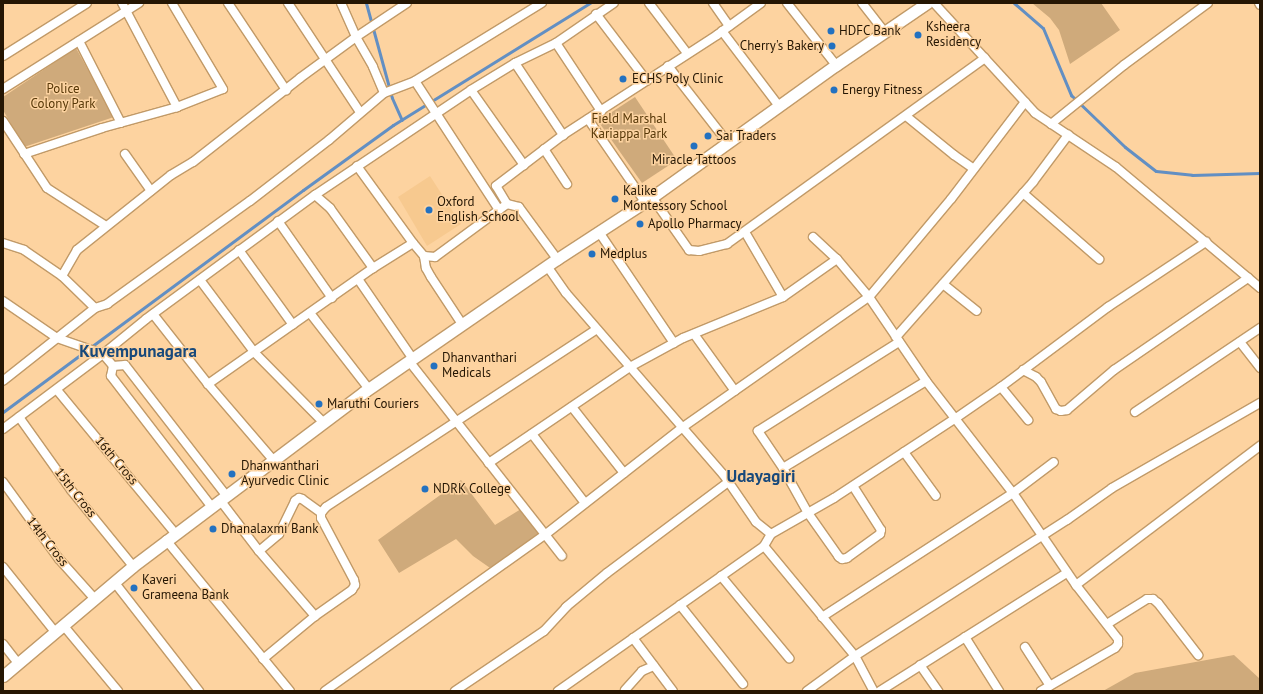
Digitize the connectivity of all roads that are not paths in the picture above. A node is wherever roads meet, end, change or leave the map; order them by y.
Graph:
1 (87, 3) edge
2 (122, 3) edge
3 (139, 3) edge
4 (172, 3) edge
5 (228, 3) edge
6 (288, 3) edge
7 (342, 3) edge
8 (406, 3) edge
9 (542, 3) edge
10 (614, 3) edge
11 (649, 3) edge
12 (713, 3) edge
13 (760, 3) edge
14 (787, 3) edge
15 (862, 3) edge
16 (927, 3) edge
17 (934, 3) edge
18 (1208, 3) edge
19 (125, 11) junction
20 (596, 14) junction
21 (729, 26) junction
22 (722, 31) junction
23 (885, 32) junction
24 (356, 37) junction
25 (79, 41) junction
26 (556, 43) junction
27 (687, 53) junction
28 (3, 56) edge
29 (985, 58) junction
30 (324, 60) junction
31 (515, 63) junction
32 (836, 65) junction
33 (668, 66) junction
34 (415, 81) junction
35 (647, 81) junction
36 (3, 89) edge
37 (286, 90) junction
38 (471, 90) junction
39 (385, 92) junction
40 (1025, 102) junction
41 (779, 106) junction
42 (177, 107) junction
43 (433, 110) junction
44 (601, 111) junction
45 (360, 112) junction
46 (906, 116) junction
47 (588, 119) junction
48 (3, 121) edge
49 (121, 123) junction
50 (1051, 124) junction
51 (563, 135) junction
52 (1068, 135) junction
53 (728, 143) junction
54 (544, 150) junction
55 (24, 154) junction
56 (125, 154) dead end
57 (524, 165) junction
58 (357, 166) junction
59 (974, 169) junction
60 (567, 184) dead end
61 (151, 191) junction
62 (1023, 193) junction
63 (315, 195) junction
64 (649, 200) junction
65 (507, 204) junction
66 (499, 210) junction
67 (278, 221) junction
68 (106, 226) junction
69 (599, 232) junction
70 (745, 232) junction
71 (813, 237) dead end
72 (1206, 242) junction
73 (3, 243) edge
74 (413, 243) junction
75 (239, 250) junction
76 (424, 256) junction
77 (557, 259) junction
78 (1099, 259) dead end
79 (837, 260) junction
80 (547, 266) junction
81 (373, 268) junction
82 (62, 276) junction
83 (1248, 278) junction
84 (358, 279) junction
85 (200, 280) junction
86 (943, 284) junction
87 (1260, 288) edge
88 (783, 297) junction
89 (869, 297) junction
90 (332, 298) junction
91 (3, 301) edge
92 (95, 308) junction
93 (977, 311) dead end
94 (310, 313) junction
95 (153, 314) junction
96 (462, 324) junction
97 (293, 325) junction
98 (1260, 328) edge
99 (597, 329) junction
100 (694, 334) junction
101 (57, 338) junction
102 (897, 339) junction
103 (1240, 342) junction
104 (674, 343) junction
105 (254, 352) junction
106 (100, 353) junction
107 (411, 360) junction
108 (113, 366) junction
109 (630, 367) junction
110 (1260, 368) edge
111 (1023, 370) junction
112 (3, 381) edge
113 (926, 381) junction
114 (208, 384) junction
115 (1001, 387) junction
116 (369, 389) junction
117 (57, 390) junction
118 (735, 391) junction
119 (1260, 403) edge
120 (572, 407) junction
121 (1135, 412) dead end
122 (19, 418) junction
123 (956, 418) junction
124 (1028, 420) dead end
125 (456, 422) junction
126 (324, 423) junction
127 (683, 428) junction
128 (3, 429) edge
129 (532, 434) junction
130 (1260, 446) edge
131 (904, 452) junction
132 (274, 461) junction
133 (1054, 462) dead end
134 (489, 463) junction
135 (783, 468) junction
136 (624, 473) junction
137 (3, 482) edge
138 (728, 482) junction
139 (853, 486) junction
140 (1013, 493) junction
141 (936, 496) dead end
142 (219, 500) junction
143 (585, 503) junction
144 (321, 513) junction
145 (808, 513) junction
146 (546, 534) junction
147 (771, 534) junction
148 (1041, 536) junction
149 (171, 537) junction
150 (764, 546) junction
151 (259, 551) junction
152 (562, 556) dead end
153 (133, 566) junction
154 (3, 567) edge
155 (1067, 573) junction
156 (721, 576) junction
157 (115, 583) junction
158 (1076, 585) junction
159 (94, 598) junction
160 (680, 605) junction
161 (315, 616) junction
162 (822, 617) junction
163 (1107, 624) junction
164 (59, 628) junction
165 (965, 637) junction
166 (633, 638) junction
167 (3, 644) edge
168 (1025, 648) dead end
169 (1198, 655) dead end
170 (855, 656) junction
171 (789, 658) dead end
172 (263, 659) junction
173 (18, 663) junction
174 (920, 665) junction
175 (654, 666) junction
176 (3, 676) edge
177 (743, 684) dead end
178 (1050, 686) junction
179 (890, 688) edge
180 (625, 690) edge
181 (118, 691) edge
182 (199, 691) edge
183 (290, 691) edge
184 (325, 691) edge
185 (455, 691) edge
186 (558, 691) edge
187 (673, 691) edge
188 (807, 691) edge
189 (874, 691) edge
190 (880, 691) edge
191 (938, 691) edge
192 (999, 691) edge
193 (1041, 691) edge

1 - 28 street
2 - 19 street
3 - 19 street
4 - 42 street
5 - 37 street
6 - 30 street
7 - 24 street
8 - 24 street
9 - 34 street
10 - 20 street
11 - 27 street
12 - 21 street
13 - 21 street
14 - 32 street
15 - 23 street
16 - 23 street
17 - 29 street
18 - 50 street
19 - 25 street
19 - 42 street
20 - 26 street
20 - 35 street
21 - 22 street
22 - 27 street
22 - 41 street
23 - 32 street
24 - 30 street
24 - 39 street
25 - 36 street
25 - 49 street
26 - 31 street
26 - 44 street
27 - 33 street
29 - 40 street
29 - 46 street
30 - 37 street
30 - 45 street
31 - 38 street
31 - 51 street
32 - 41 street
33 - 35 street
33 - 53 street
34 - 39 street
34 - 43 street
35 - 44 street
37 - 61 street
38 - 43 street
38 - 57 street
39 - 45 street
40 - 50 street
40 - 59 street
41 - 53 street
42 - 49 street
43 - 58 street
43 - 66 street
44 - 47 street
45 - 92 street
46 - 59 street
46 - 70 street
47 - 51 street
47 - 64 street
48 - 55 street
49 - 55 street
50 - 52 street
51 - 54 street
52 - 62 street
52 - 72 street
53 - 64 street
54 - 57 street
54 - 60 street
55 - 68 street
56 - 61 street
57 - 65 street
58 - 63 street
58 - 74 street
59 - 89 street
61 - 68 street
62 - 78 street
62 - 86 street
63 - 67 street
63 - 81 street
64 - 69 street
64 - 70 street
65 - 66 street
65 - 77 street
66 - 76 street
67 - 75 street
67 - 90 street
68 - 82 street
69 - 77 street
69 - 104 street
70 - 88 street
71 - 79 street
72 - 83 street
72 - 111 street
73 - 82 street
74 - 76 street
74 - 81 street
75 - 85 street
75 - 97 street
76 - 96 street
77 - 80 street
79 - 88 street
79 - 89 street
80 - 96 street
80 - 99 street
81 - 84 street
82 - 92 street
83 - 87 street
83 - 111 street
84 - 90 street
84 - 107 street
85 - 95 street
85 - 105 street
86 - 93 street
86 - 102 street
88 - 100 street
89 - 102 street
89 - 118 street
90 - 94 street
91 - 101 street
92 - 101 street
94 - 97 street
94 - 116 street
95 - 106 street
95 - 114 street
96 - 107 street
97 - 105 street
98 - 103 street
99 - 109 street
99 - 125 street
100 - 104 street
100 - 118 street
101 - 106 street
101 - 112 street
102 - 113 street
102 - 135 street
103 - 110 street
103 - 121 street
104 - 109 street
105 - 114 street
105 - 126 street
106 - 108 street
106 - 117 street
107 - 116 street
107 - 125 street
108 - 142 street
108 - 142 street
109 - 120 street
109 - 127 street
111 - 115 street
113 - 123 street
113 - 135 street
114 - 132 street
115 - 123 street
115 - 124 street
116 - 126 street
117 - 122 street
117 - 149 street, 16th Cross
118 - 127 street
119 - 148 street
120 - 129 street
120 - 136 street
122 - 128 street
122 - 153 street, 15th Cross
123 - 131 street
123 - 140 street
125 - 134 street
125 - 144 street
126 - 132 street
127 - 136 street
127 - 138 street
129 - 134 street
129 - 143 street
130 - 158 street
131 - 139 street
131 - 141 street
132 - 142 street
133 - 140 street
134 - 146 street
135 - 145 street
136 - 143 street
137 - 159 street, 14th Cross
138 - 147 street
138 - 185 street
139 - 145 street
139 - 145 street
140 - 148 street
140 - 162 street
142 - 149 street
142 - 151 street
143 - 146 street
144 - 151 street
144 - 161 street
145 - 147 street
146 - 152 street
146 - 184 street
147 - 150 street
148 - 155 street
148 - 170 street
149 - 153 street
149 - 172 street, 16th Cross
150 - 156 street
150 - 162 street
151 - 161 street
153 - 157 street
154 - 164 street
155 - 158 street
155 - 165 street
156 - 160 street
156 - 171 street
157 - 159 street
157 - 182 street
158 - 163 street
159 - 164 street
160 - 166 street
160 - 177 street
161 - 172 street
162 - 170 street
163 - 169 street
163 - 178 street
164 - 173 street
164 - 181 street
165 - 174 street
165 - 192 street
166 - 175 street
166 - 186 street
167 - 173 street
168 - 178 street
170 - 188 street
170 - 189 street
172 - 183 street, 16th Cross
173 - 176 street
174 - 179 street
174 - 191 street
175 - 180 street
175 - 187 street
178 - 193 street
179 - 190 street

